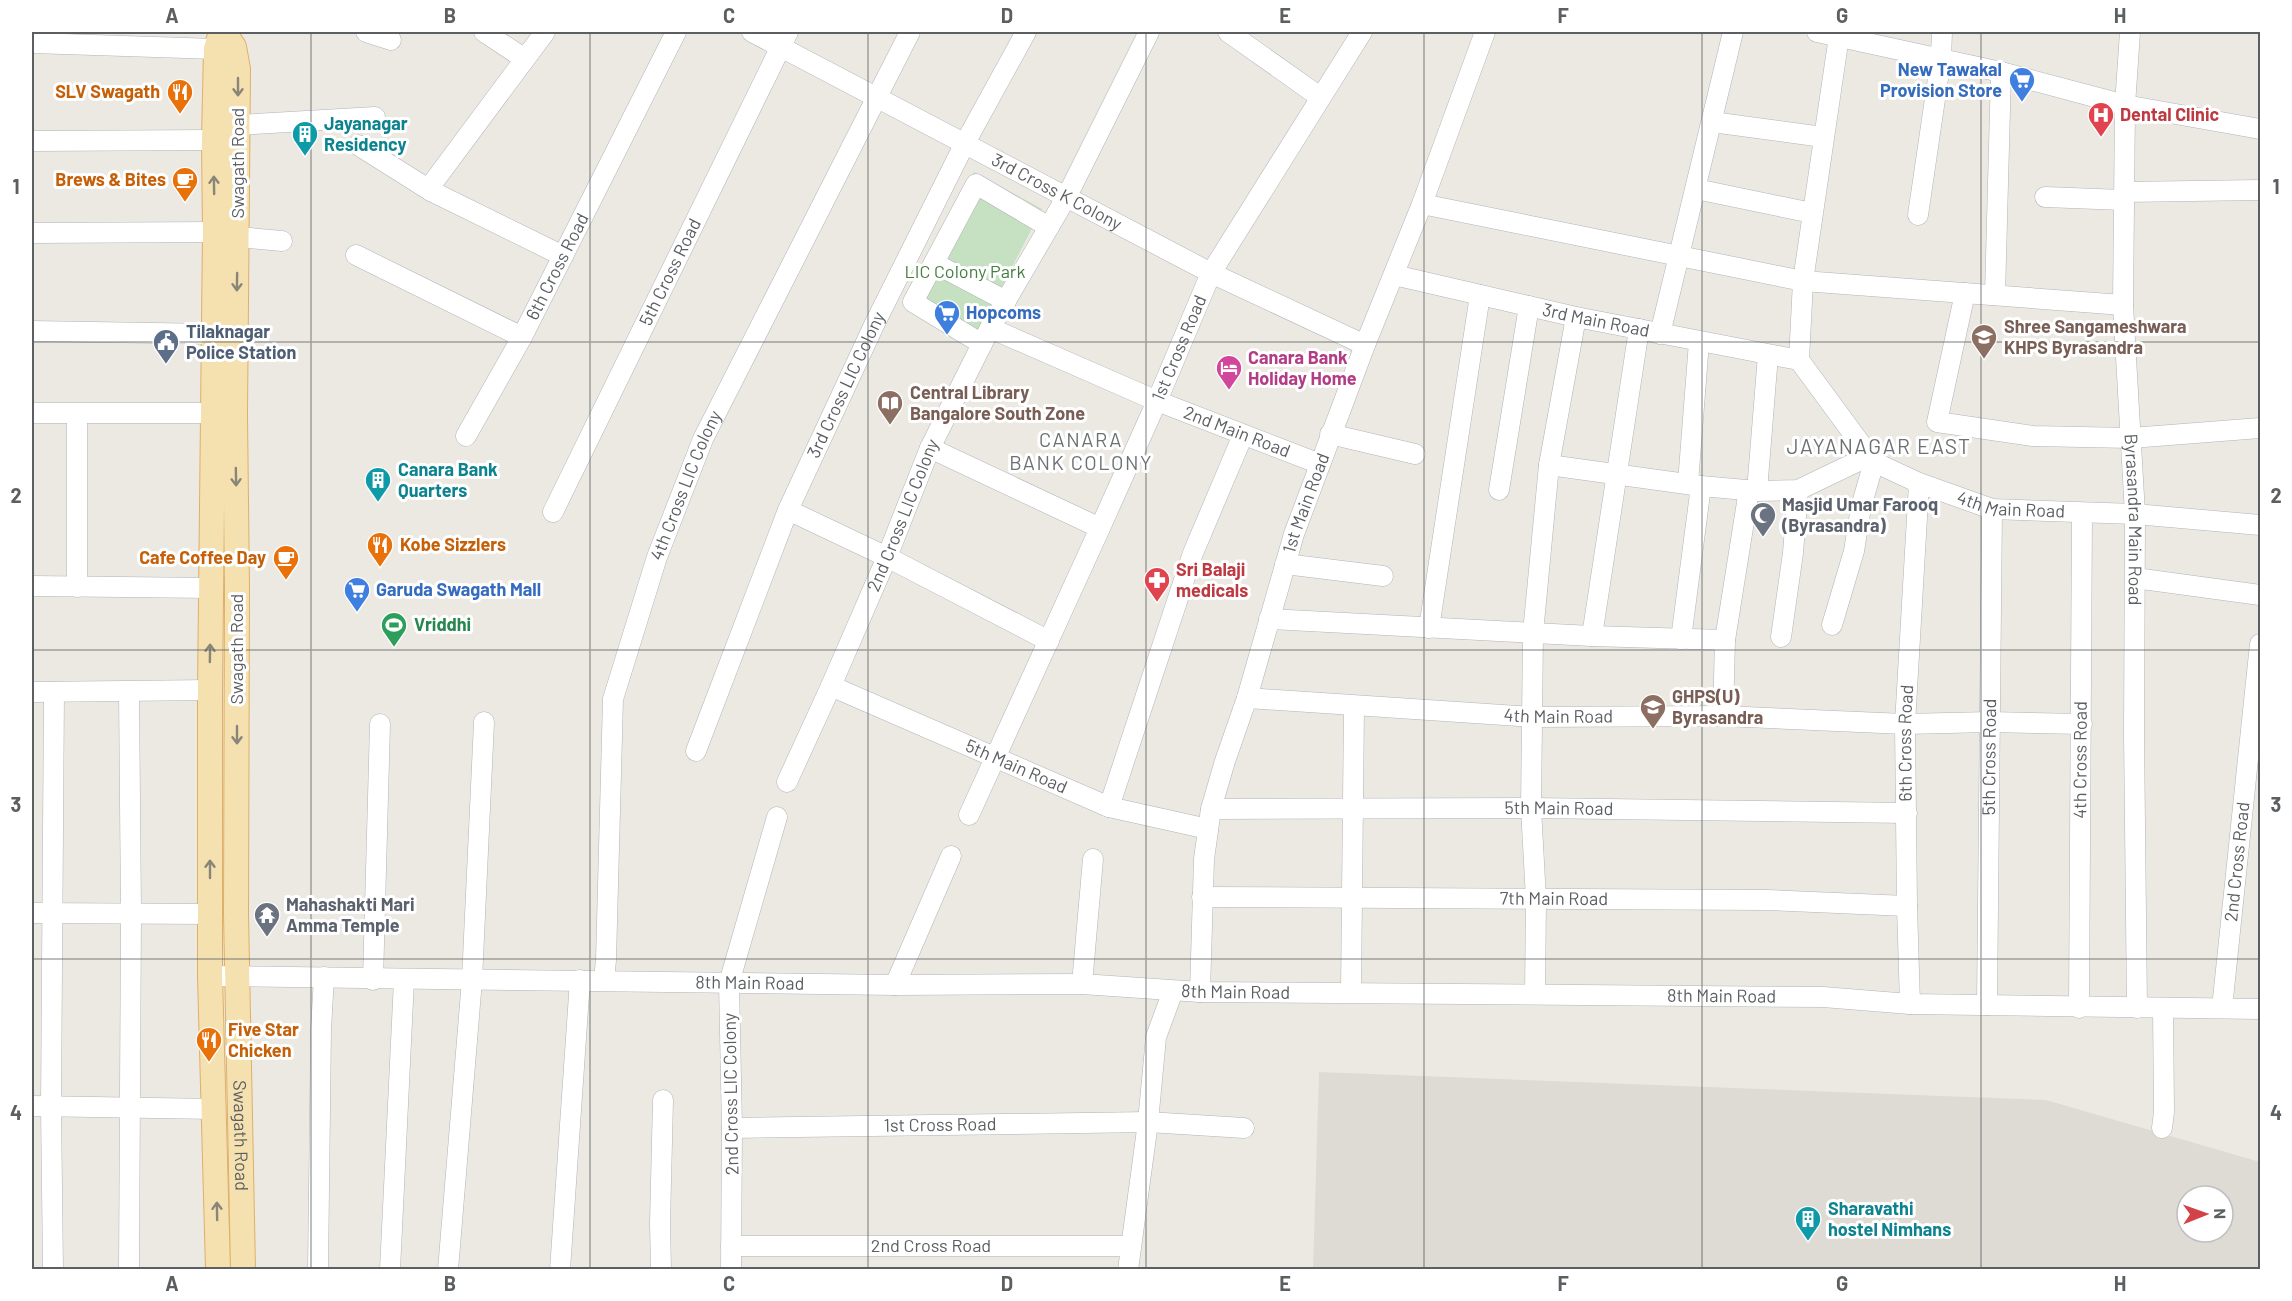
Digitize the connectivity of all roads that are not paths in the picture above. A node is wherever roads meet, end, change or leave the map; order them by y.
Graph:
1 (366, 32) edge
2 (484, 32) edge
3 (545, 32) edge
4 (676, 32) edge
5 (752, 32) edge
6 (910, 32) edge
7 (1026, 32) edge
8 (1149, 32) edge
9 (1228, 32) edge
10 (1362, 32) edge
11 (1485, 32) edge
12 (1733, 32) edge
13 (1817, 32) edge
14 (1942, 32) edge
15 (2130, 32) edge
16 (1839, 36) junction
17 (221, 37) edge
18 (784, 39) edge
19 (391, 40) dead end
20 (32, 43) edge
21 (1941, 58) junction
22 (525, 59) junction
23 (2001, 72) junction
24 (876, 96) junction
25 (1320, 97) junction
26 (2125, 105) junction
27 (375, 117) dead end
28 (1712, 122) junction
29 (238, 125) junction
30 (2260, 129) edge
31 (1823, 137) junction
32 (213, 140) junction
33 (32, 141) edge
34 (965, 143) junction
35 (358, 145) dead end
36 (1695, 189) junction
37 (2260, 190) edge
38 (431, 191) junction
39 (1067, 196) junction
40 (2124, 196) junction
41 (2044, 197) dead end
42 (1422, 204) junction
43 (1812, 213) junction
44 (1918, 215) dead end
45 (1048, 227) junction
46 (32, 233) edge
47 (920, 233) junction
48 (226, 234) junction
49 (282, 241) dead end
50 (944, 245) junction
51 (356, 255) dead end
52 (563, 256) junction
53 (1678, 257) junction
54 (934, 263) junction
55 (1211, 273) junction
56 (1394, 275) junction
57 (1803, 281) junction
58 (1965, 293) junction
59 (1995, 295) junction
60 (1480, 296) junction
61 (1006, 301) junction
62 (2123, 305) junction
63 (1529, 306) junction
64 (1576, 317) junction
65 (1639, 329) junction
66 (32, 331) edge
67 (214, 334) junction
68 (1660, 334) junction
69 (986, 336) junction
70 (522, 337) junction
71 (1698, 342) junction
72 (1365, 345) junction
73 (1768, 355) junction
74 (1799, 360) junction
75 (1157, 401) junction
76 (32, 413) edge
77 (213, 413) junction
78 (77, 414) junction
79 (2260, 428) edge
80 (1330, 434) junction
81 (1243, 435) junction
82 (466, 436) dead end
83 (2131, 438) junction
84 (930, 448) junction
85 (1415, 454) dead end
86 (1872, 459) junction
87 (1320, 464) junction
88 (1549, 465) junction
89 (1616, 474) junction
90 (1919, 483) junction
91 (1694, 485) junction
92 (1499, 490) dead end
93 (1753, 490) junction
94 (1798, 490) junction
95 (1992, 509) junction
96 (788, 510) junction
97 (553, 512) dead end
98 (2082, 513) junction
99 (2135, 514) junction
100 (2260, 525) edge
101 (1100, 528) junction
102 (886, 557) junction
103 (1285, 564) junction
104 (1383, 576) dead end
105 (2135, 578) junction
106 (32, 586) edge
107 (77, 587) junction
108 (211, 588) junction
109 (2260, 595) edge
110 (1269, 619) junction
111 (1832, 625) dead end
112 (1429, 628) junction
113 (1533, 633) junction
114 (1592, 636) junction
115 (1781, 637) dead end
116 (1681, 639) junction
117 (1725, 640) junction
118 (1049, 641) junction
119 (2260, 644) edge
120 (831, 686) junction
121 (210, 690) junction
122 (32, 692) edge
123 (54, 692) junction
124 (129, 692) junction
125 (1247, 698) junction
126 (1354, 706) junction
127 (1723, 716) junction
128 (1533, 717) junction
129 (2256, 718) edge
130 (484, 722) dead end
131 (1990, 722) junction
132 (380, 724) dead end
133 (1905, 724) junction
134 (2082, 724) junction
135 (696, 751) dead end
136 (995, 756) junction
137 (787, 782) dead end
138 (1109, 807) junction
139 (1531, 808) junction
140 (1352, 809) junction
141 (1907, 813) junction
142 (969, 815) dead end
143 (777, 817) dead end
144 (1210, 819) junction
145 (951, 856) dead end
146 (1093, 859) dead end
147 (1202, 897) junction
148 (1351, 898) junction
149 (1536, 899) junction
150 (1907, 906) junction
151 (32, 913) edge
152 (53, 913) junction
153 (131, 913) junction
154 (210, 914) junction
155 (210, 976) junction
156 (237, 976) junction
157 (324, 977) junction
158 (373, 980) junction
159 (404, 980) junction
160 (472, 980) junction
161 (580, 980) junction
162 (604, 980) junction
163 (729, 982) junction
164 (1082, 984) junction
165 (895, 985) junction
166 (1173, 991) junction
167 (1200, 992) junction
168 (1351, 992) junction
169 (1535, 994) junction
170 (1910, 1004) junction
171 (1987, 1005) junction
172 (2079, 1008) junction
173 (2137, 1008) junction
174 (2163, 1008) junction
175 (2222, 1008) junction
176 (2260, 1009) edge
177 (663, 1100) dead end
178 (41, 1107) edge
179 (130, 1107) junction
180 (214, 1108) junction
181 (1148, 1122) junction
182 (732, 1128) junction
183 (1244, 1128) dead end
184 (2162, 1128) dead end
185 (731, 1246) junction
186 (1130, 1246) junction
187 (53, 1269) edge
188 (129, 1269) edge
189 (218, 1269) edge
190 (243, 1269) edge
191 (318, 1269) edge
192 (390, 1269) edge
193 (448, 1269) edge
194 (561, 1269) edge
195 (661, 1269) edge
196 (731, 1269) edge
197 (1128, 1269) edge

1 - 19 street
2 - 22 street
3 - 22 street
4 - 52 street, 6th Cross Road
5 - 18 street, 3rd Cross K Colony
6 - 24 street, 4th Cross LIC Colony
7 - 34 street, 3rd Cross LIC Colony
8 - 39 street, 2nd Cross LIC Colony
9 - 25 street
10 - 25 street, 1st Cross Road
11 - 42 street, 1st Main Road
12 - 28 street
13 - 16 street
14 - 21 street
15 - 26 street, Byrasandra Main Road
16 - 21 street
16 - 31 street
17 - 20 street
17 -> 29 main road, Swagath Road
17 - 32 main road, Swagath Road
18 - 24 street, 3rd Cross K Colony
18 - 97 street, 5th Cross Road
21 - 23 street
21 - 44 street
22 - 38 street
23 - 26 street
23 - 59 street
24 - 34 street, 3rd Cross K Colony
24 - 162 street, 4th Cross LIC Colony
25 - 55 street, 1st Cross Road
26 - 30 street
26 - 40 street, Byrasandra Main Road
27 - 29 street
28 - 31 street
28 - 36 street
29 - 48 main road, Swagath Road
31 - 43 street
32 - 33 street
48 -> 32 main road, Swagath Road
34 - 39 street, 3rd Cross K Colony
34 - 47 street, 3rd Cross LIC Colony
35 - 38 street
36 - 43 street
36 - 53 street
37 - 40 street
38 - 52 street
39 - 45 street, 2nd Cross LIC Colony
39 - 55 street, 3rd Cross K Colony
40 - 41 street
40 - 62 street, Byrasandra Main Road
42 - 53 street
42 - 56 street, 1st Main Road
43 - 57 street
45 - 50 street
45 - 61 street, 2nd Cross LIC Colony
46 - 48 street
47 - 50 street
47 - 96 street, 3rd Cross LIC Colony
48 - 49 street
48 - 67 main road, Swagath Road
48 -> 156 main road, Swagath Road
50 - 54 street
51 - 70 street, 6th Cross Road
52 - 70 street, 6th Cross Road
53 - 57 street
53 - 68 street
54 - 61 street
54 - 69 street, 2nd Main Road
55 - 72 street, 3rd Cross K Colony
55 - 75 street, 1st Cross Road
56 - 60 street, 3rd Main Road
56 - 72 street, 1st Main Road
57 - 58 street
57 - 74 street
58 - 59 street
58 - 83 street
59 - 62 street
60 - 63 street, 3rd Main Road
60 - 112 street
61 - 69 street, 2nd Cross LIC Colony
62 - 83 street, Byrasandra Main Road
63 - 64 street, 3rd Main Road
63 - 92 street
64 - 65 street, 3rd Main Road
64 - 88 street
65 - 68 street, 3rd Main Road
65 - 89 street
66 - 67 street
67 - 77 main road, Swagath Road
68 - 71 street, 3rd Main Road
69 - 75 street, 2nd Main Road
69 - 84 street, 2nd Cross LIC Colony
70 - 82 street
71 - 73 street, 3rd Main Road
71 - 91 street
72 - 80 street, 1st Main Road
73 - 74 street, 3rd Main Road
73 - 93 street
74 - 86 street, 4th Main Road
75 - 81 street, 2nd Main Road
75 - 101 street, 1st Cross Road
76 - 78 street
77 - 78 street
77 - 108 main road, Swagath Road
78 - 107 street
79 - 83 street
80 - 85 street
80 - 87 street, 1st Main Road
81 - 87 street, 2nd Main Road
81 - 138 street
83 - 99 street, Byrasandra Main Road
84 - 101 street
84 - 102 street, 2nd Cross LIC Colony
86 - 90 street, 4th Main Road
86 - 94 street
86 - 111 street
87 - 103 street, 1st Main Road
88 - 89 street
88 - 113 street
89 - 91 street
89 - 114 street
90 - 95 street, 4th Main Road
90 - 133 street, 6th Cross Road
91 - 93 street
91 - 116 street
93 - 94 street
93 - 117 street
94 - 115 street
95 - 98 street, 4th Main Road
95 - 131 street, 5th Cross Road
96 - 102 street
96 - 135 street, 3rd Cross LIC Colony
98 - 99 street, 4th Main Road
98 - 134 street, 4th Cross Road
99 - 100 street, 4th Main Road
99 - 105 street, Byrasandra Main Road
101 - 118 street, 1st Cross Road
102 - 118 street
102 - 120 street, 2nd Cross LIC Colony
103 - 104 street
103 - 110 street, 1st Main Road
105 - 109 street
105 - 173 street, Byrasandra Main Road
106 - 107 street
107 - 108 street
121 -> 108 main road, Swagath Road
110 - 112 street
110 - 125 street, 1st Main Road
112 - 113 street
113 - 114 street
113 - 128 street
114 - 116 street
116 - 117 street
117 - 127 street
118 - 136 street, 1st Cross Road
119 - 129 street, 2nd Cross Road
120 - 136 street, 5th Main Road
120 - 137 street, 2nd Cross LIC Colony
121 - 124 street
154 -> 121 main road, Swagath Road
122 - 123 street
123 - 124 street
123 - 152 street
124 - 153 street
125 - 126 street, 4th Main Road
125 - 144 street, 1st Main Road
126 - 128 street, 4th Main Road
126 - 140 street
127 - 128 street, 4th Main Road
127 - 133 street, 4th Main Road
128 - 139 street
129 - 175 street, 2nd Cross Road
130 - 160 street
131 - 133 street, 4th Main Road
131 - 134 street, 4th Main Road
131 - 171 street, 5th Cross Road
132 - 158 street
133 - 141 street, 6th Cross Road
134 - 172 street, 4th Cross Road
136 - 138 street, 5th Main Road
136 - 142 street, 1st Cross Road
138 - 144 street, 5th Main Road
139 - 140 street, 5th Main Road
139 - 141 street, 5th Main Road
139 - 149 street
140 - 144 street, 5th Main Road
140 - 148 street
141 - 150 street, 6th Cross Road
143 - 163 street, 2nd Cross LIC Colony
144 - 147 street, 1st Main Road
145 - 165 street
146 - 164 street
147 - 148 street, 7th Main Road
147 - 167 street, 1st Main Road
148 - 149 street, 7th Main Road
148 - 168 street
149 - 150 street, 7th Main Road
149 - 169 street
150 - 170 street, 6th Cross Road
151 - 152 street
152 - 153 street
152 - 178 street
153 - 154 street
153 - 179 street
154 - 155 main road, Swagath Road
155 - 156 street, 8th Main Road
155 - 180 main road, Swagath Road
156 - 157 street, 8th Main Road
156 - 190 main road, Swagath Road
157 - 158 street, 8th Main Road
157 - 191 street
158 - 159 street, 8th Main Road
159 - 160 street, 8th Main Road
159 - 192 street
160 - 161 street, 8th Main Road
160 - 193 street
161 - 162 street, 8th Main Road
161 - 194 street
162 - 163 street, 8th Main Road
163 - 165 street, 8th Main Road
163 - 182 street, 2nd Cross LIC Colony
164 - 165 street, 8th Main Road
164 - 166 street, 8th Main Road
166 - 167 street, 8th Main Road
166 - 181 street
167 - 168 street, 8th Main Road
168 - 169 street, 8th Main Road
169 - 170 street, 8th Main Road
170 - 171 street, 8th Main Road
171 - 172 street, 8th Main Road
172 - 173 street, 8th Main Road
173 - 174 street, 8th Main Road
174 - 175 street, 8th Main Road
174 - 184 street
175 - 176 street, 8th Main Road
177 - 195 street
178 - 179 street
178 - 187 street
179 - 180 street
179 - 188 street
189 -> 180 main road, Swagath Road
181 - 182 street, 1st Cross Road
181 - 183 street, 1st Cross Road
181 - 186 street
182 - 185 street, 2nd Cross LIC Colony
185 - 186 street, 2nd Cross Road
185 - 196 street, 2nd Cross LIC Colony
186 - 197 street

